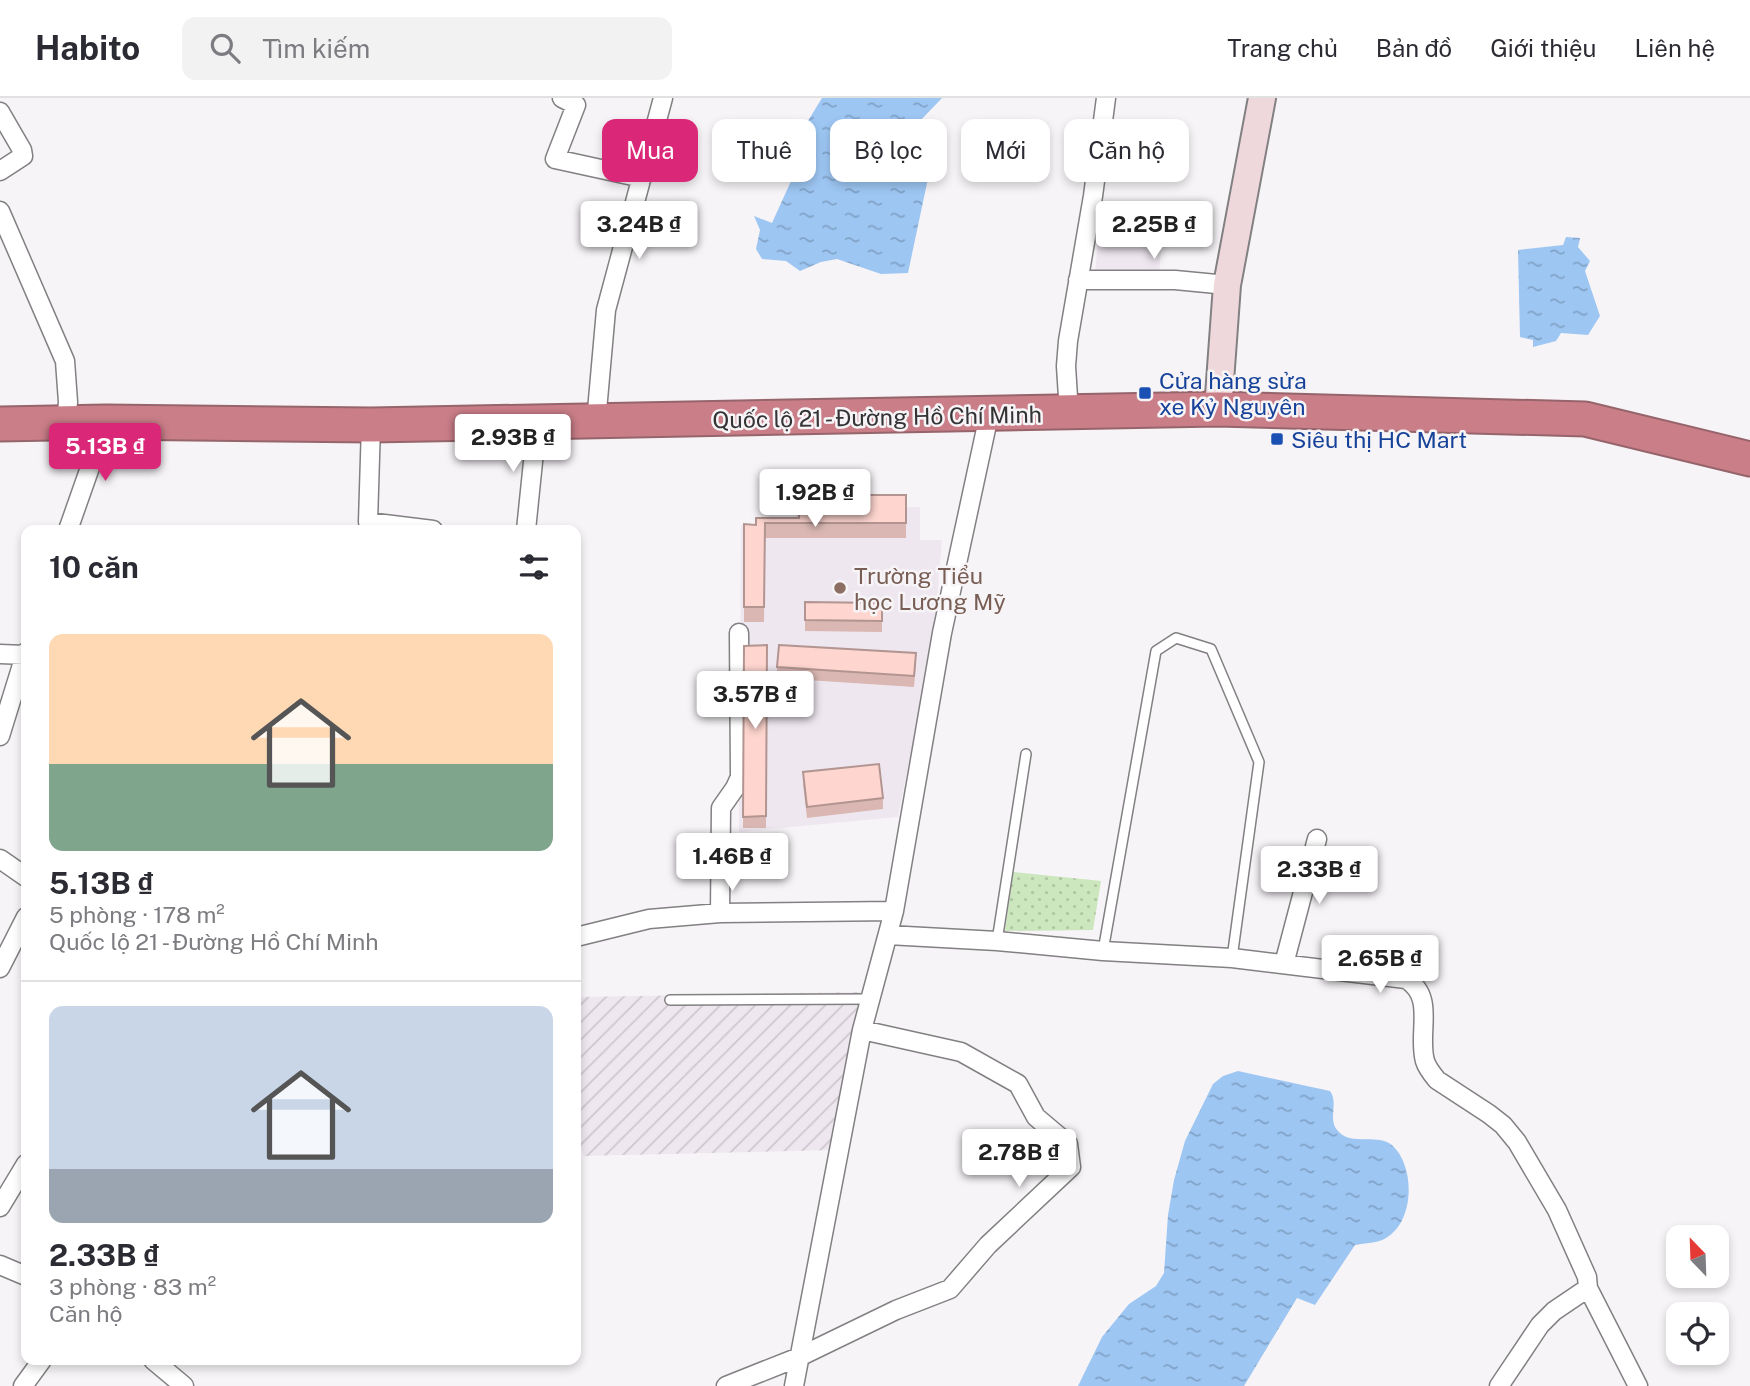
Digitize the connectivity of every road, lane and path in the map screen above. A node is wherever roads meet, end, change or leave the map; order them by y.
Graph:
1 (562, 98) edge
2 (663, 98) edge
3 (1106, 98) edge
4 (1262, 98) edge
5 (0, 112) edge
6 (657, 119) edge
7 (602, 169) edge
8 (0, 171) edge
9 (641, 182) edge
10 (0, 211) edge
11 (1078, 280) junction
12 (1227, 285) junction
13 (1218, 409) junction
14 (1069, 413) junction
15 (989, 415) junction
16 (106, 422) junction
17 (596, 422) junction
18 (537, 423) junction
19 (0, 424) edge
20 (66, 424) junction
21 (371, 425) junction
22 (1750, 459) edge
23 (70, 525) edge
24 (392, 525) edge
25 (527, 525) edge
26 (739, 633) dead end
27 (0, 654) edge
28 (21, 654) edge
29 (21, 670) edge
30 (0, 736) edge
31 (1026, 754) dead end
32 (1317, 839) dead end
33 (0, 859) edge
34 (21, 874) edge
35 (894, 911) junction
36 (720, 913) junction
37 (21, 927) edge
38 (888, 935) junction
39 (581, 936) edge
40 (997, 941) junction
41 (1103, 951) junction
42 (1232, 958) junction
43 (1284, 964) junction
44 (0, 968) edge
45 (872, 999) junction
46 (670, 1000) dead end
47 (862, 1030) junction
48 (21, 1172) edge
49 (0, 1207) edge
50 (0, 1265) edge
51 (21, 1274) edge
52 (1588, 1288) junction
53 (799, 1357) junction
54 (38, 1365) edge
55 (159, 1365) edge
56 (23, 1386) edge
57 (184, 1386) edge
58 (726, 1386) edge
59 (794, 1386) edge
60 (1499, 1386) edge
61 (1638, 1386) edge

1 - 7 street
2 - 6 street
3 - 11 street
4 - 12 street
5 - 8 street
9 - 17 street
10 - 20 street
11 - 12 street
11 - 14 street
12 - 13 street
13 - 14 highway, Quốc lộ 21 - Đường Hồ Chí Minh
13 - 22 highway, Quốc lộ 21 - Đường Hồ Chí Minh
14 - 15 highway, Quốc lộ 21 - Đường Hồ Chí Minh
15 - 17 highway, Quốc lộ 21 - Đường Hồ Chí Minh
15 - 35 street
16 - 20 highway, Quốc lộ 21 - Đường Hồ Chí Minh
16 - 21 highway, Quốc lộ 21 - Đường Hồ Chí Minh
16 - 23 street
17 - 18 highway, Quốc lộ 21 - Đường Hồ Chí Minh
18 - 21 highway, Quốc lộ 21 - Đường Hồ Chí Minh
18 - 25 street
19 - 20 highway, Quốc lộ 21 - Đường Hồ Chí Minh
21 - 24 street
26 - 36 street
27 - 28 street
29 - 30 street
31 - 40 lane
32 - 43 street
33 - 34 street
35 - 36 street
35 - 38 street
36 - 39 street
37 - 44 street
38 - 40 street
38 - 45 street
40 - 41 street
41 - 42 street
41 - 42 lane
42 - 43 street
43 - 52 street
45 - 46 lane
45 - 47 street
47 - 53 street
47 - 53 street
48 - 49 street
50 - 51 street
52 - 60 street
52 - 61 street
53 - 58 street
53 - 59 street
54 - 56 street
55 - 57 street

